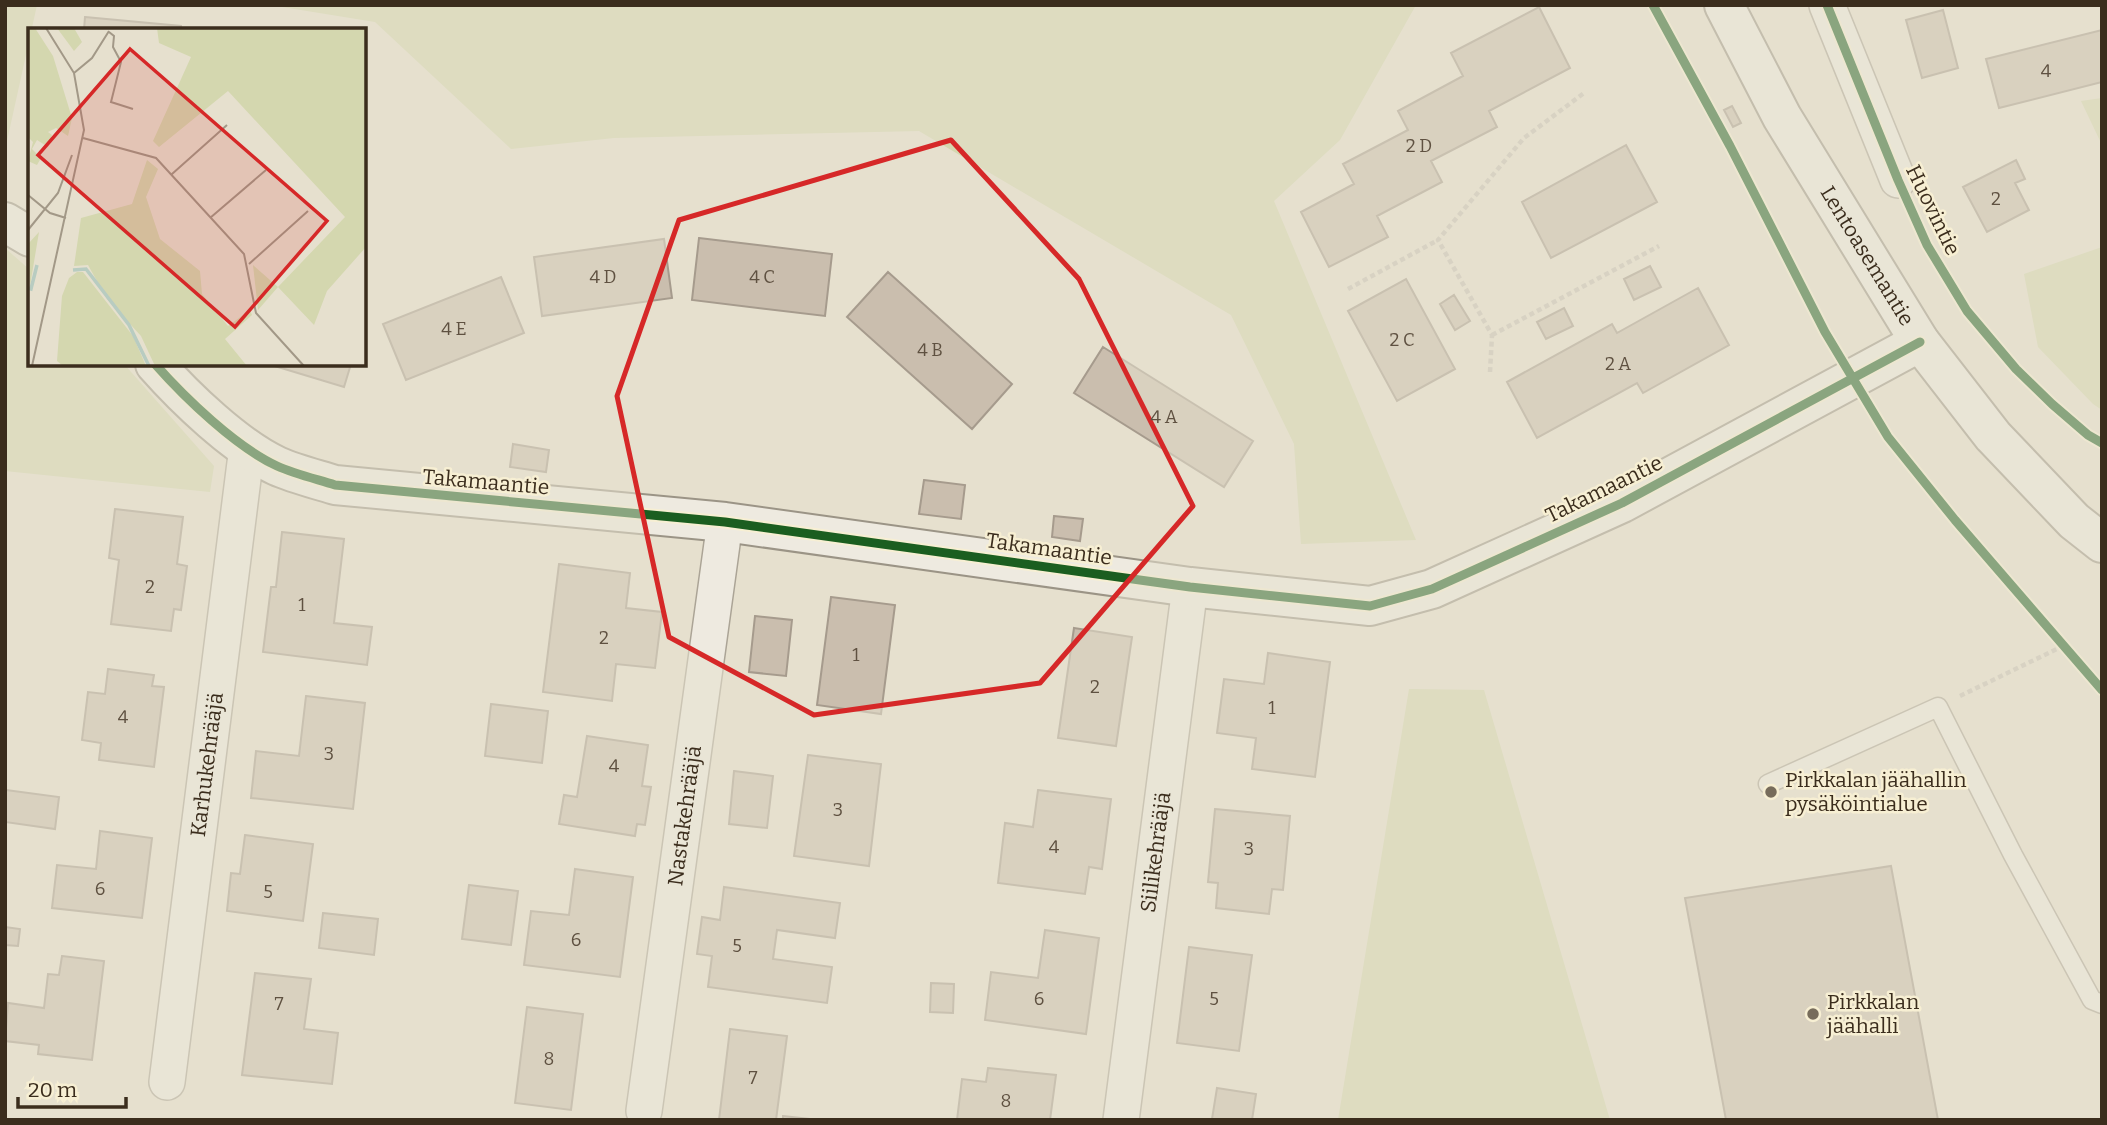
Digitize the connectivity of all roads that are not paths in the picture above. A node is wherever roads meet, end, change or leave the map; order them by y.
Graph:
1 (1724, 5) edge
2 (1827, 5) edge
3 (1898, 180) dead end
4 (5, 222) edge
5 (28, 236) edge
6 (1920, 342) junction
7 (157, 366) edge
8 (247, 447) junction
9 (725, 522) junction
10 (2102, 543) edge
11 (1190, 587) junction
12 (1768, 784) dead end
13 (2102, 1004) edge
14 (167, 1082) dead end
15 (643, 1111) dead end
16 (1121, 1120) edge

1 - 6 street, Lentoasemantie
2 - 3 street, Huovintie
4 - 5 street
6 - 10 street, Lentoasemantie
6 - 11 street, Takamaantie
7 - 8 street, Takamaantie
8 - 9 street, Takamaantie
8 - 14 street, Karhukehrääjä
9 - 11 street, Takamaantie
9 - 15 street, Nastakehrääjä
11 - 16 street, Siilikehrääjä
12 - 13 lane

